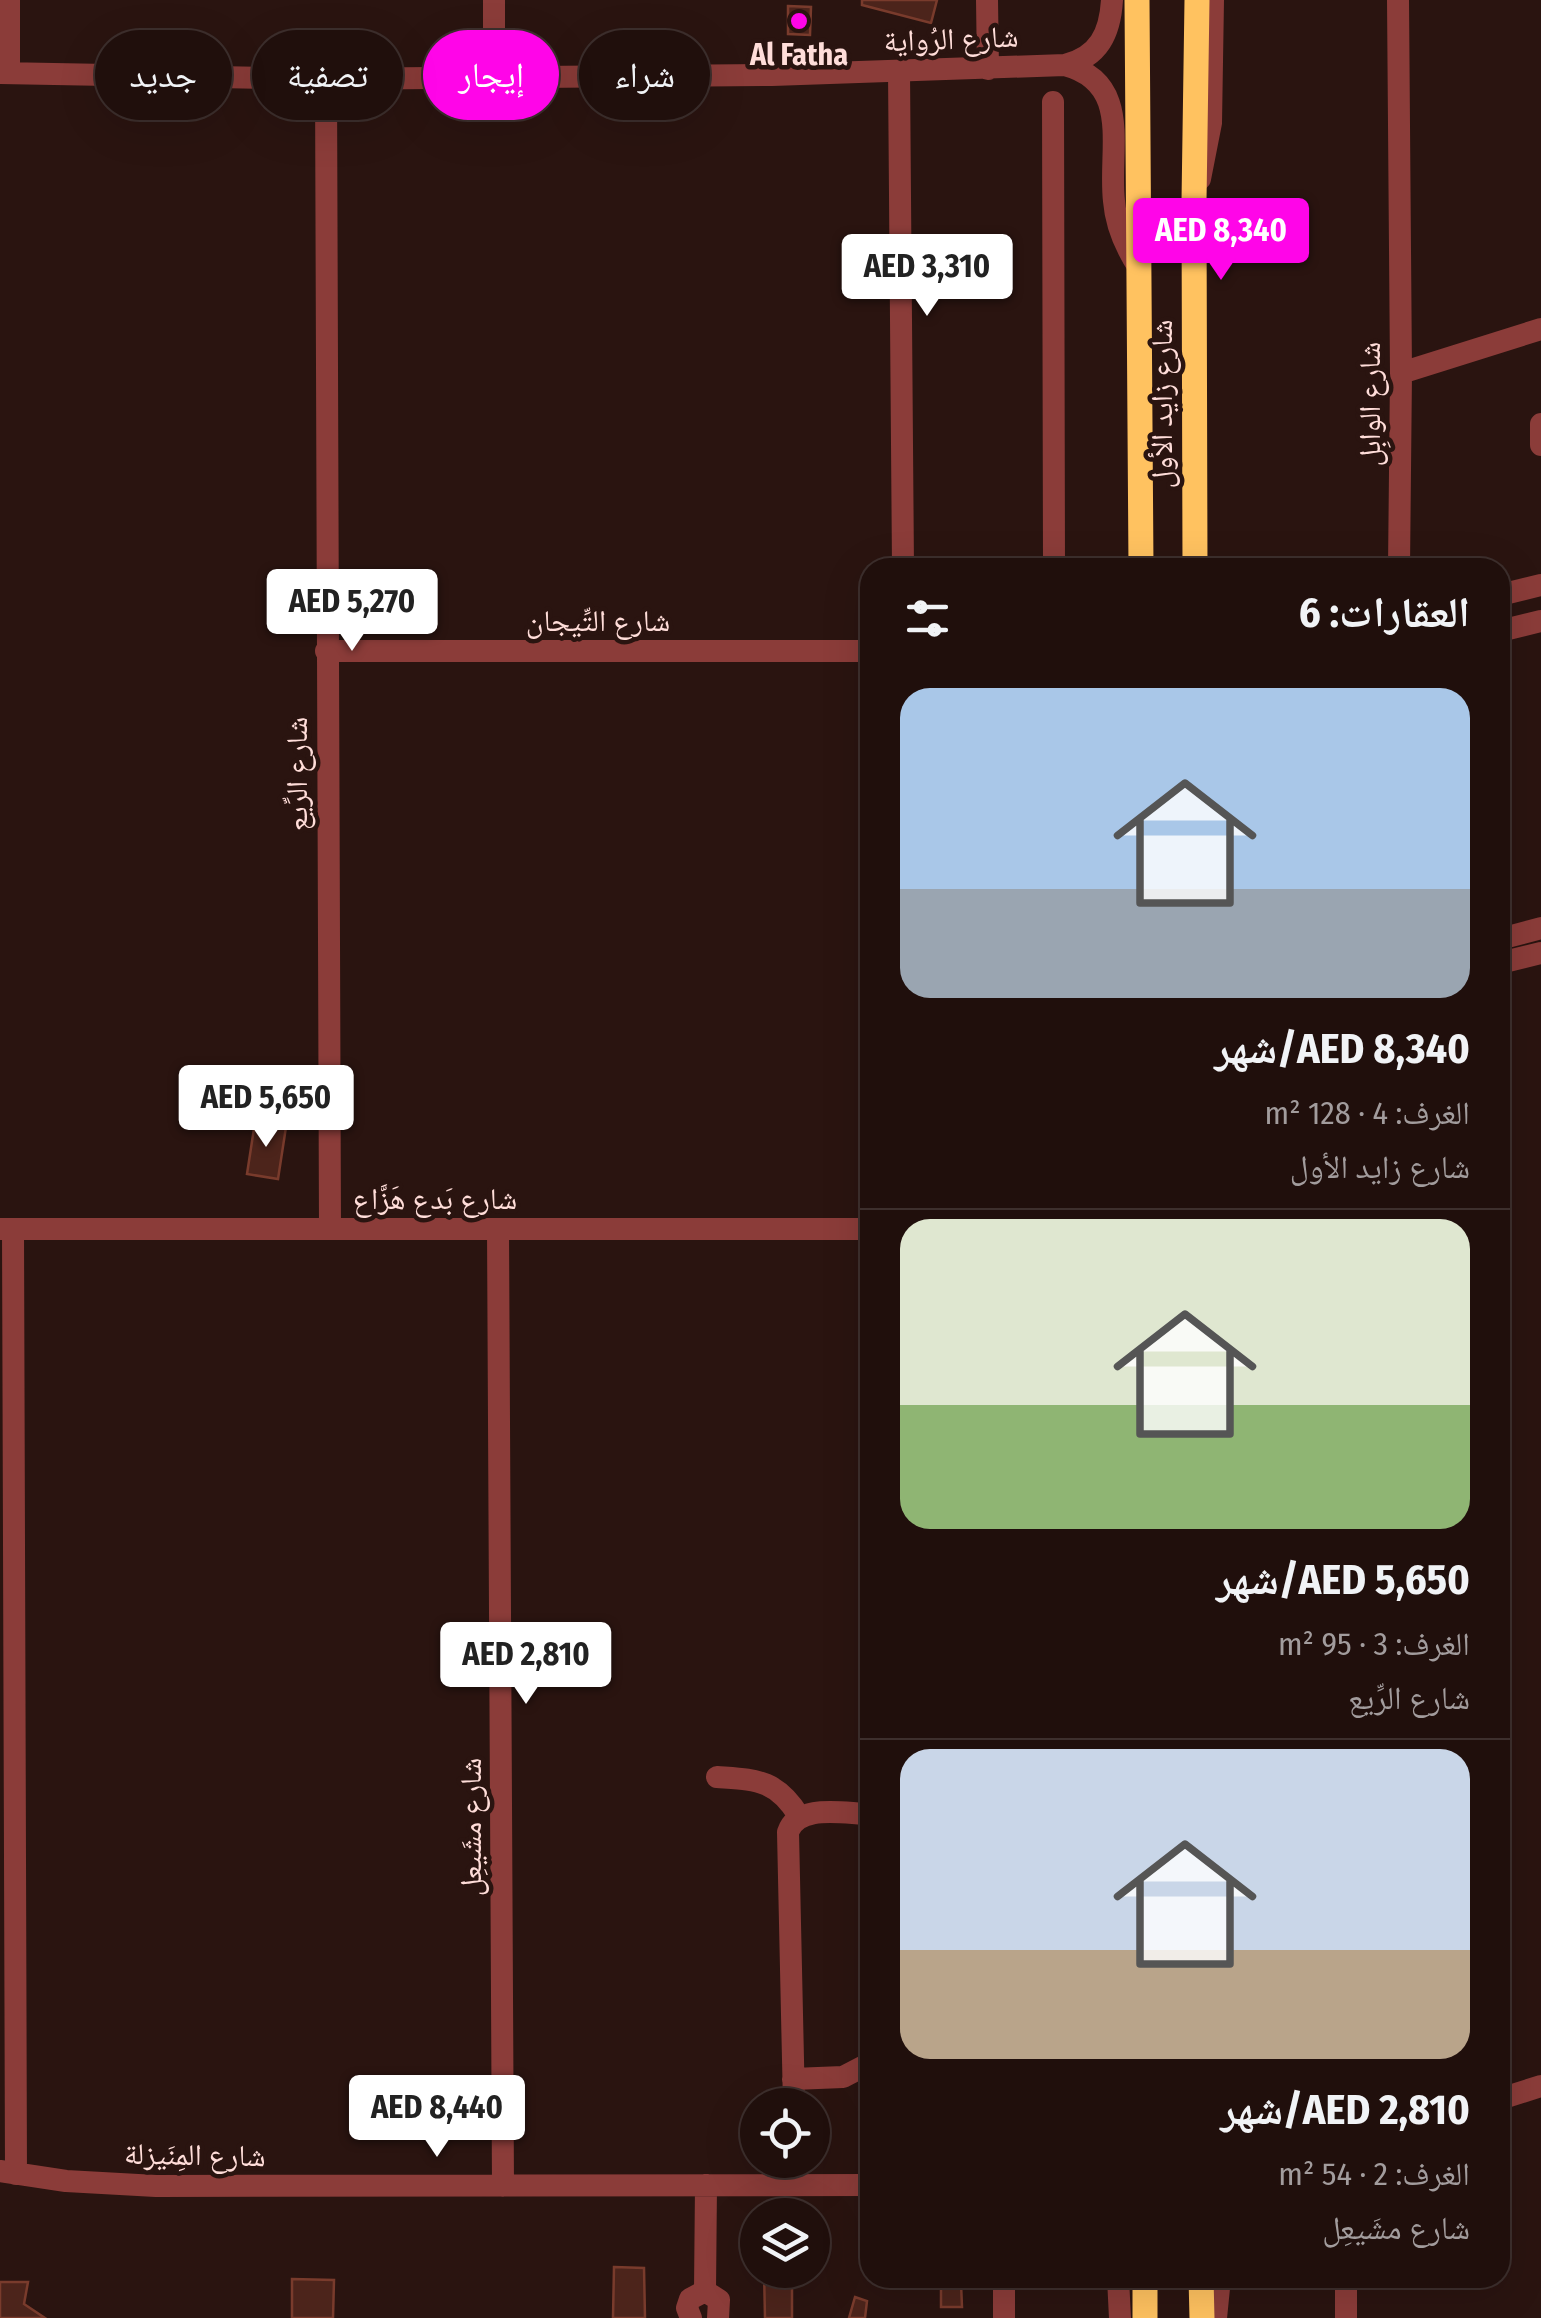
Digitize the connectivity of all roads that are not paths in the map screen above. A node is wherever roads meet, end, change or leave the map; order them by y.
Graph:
1 (8, 0) edge
2 (494, 0) edge
3 (987, 0) edge
4 (1112, 0) edge
5 (1137, 0) edge
6 (1197, 0) edge
7 (1213, 0) edge
8 (1398, 0) edge
9 (494, 30) edge
10 (1065, 65) junction
11 (988, 68) junction
12 (899, 71) junction
13 (4, 74) edge
14 (559, 75) edge
15 (252, 78) edge
16 (1053, 102) dead end
17 (326, 120) edge
18 (1194, 201) junction
19 (1139, 268) junction
20 (1541, 328) edge
21 (1401, 373) junction
22 (1541, 424) edge
23 (1541, 445) edge
24 (903, 558) edge
25 (1054, 558) edge
26 (1141, 558) edge
27 (1195, 558) edge
28 (1399, 558) edge
29 (1534, 587) edge
30 (1538, 622) edge
31 (1510, 629) edge
32 (326, 651) junction
33 (860, 651) edge
34 (1541, 928) edge
35 (1510, 936) edge
36 (1541, 953) edge
37 (1510, 961) edge
38 (6, 1229) edge
39 (330, 1229) junction
40 (498, 1229) junction
41 (860, 1230) edge
42 (717, 1777) dead end
43 (860, 1814) edge
44 (799, 1816) junction
45 (860, 2069) edge
46 (794, 2079) junction
47 (1541, 2086) edge
48 (794, 2088) edge
49 (1510, 2095) edge
50 (8, 2173) edge
51 (795, 2178) edge
52 (503, 2186) junction
53 (706, 2186) junction
54 (795, 2186) junction
55 (860, 2186) edge
56 (1004, 2288) edge
57 (1118, 2288) edge
58 (1145, 2288) edge
59 (1201, 2288) edge
60 (1219, 2288) edge
61 (1346, 2288) edge
62 (705, 2291) junction
63 (691, 2318) edge
64 (718, 2318) edge
65 (1004, 2318) edge
66 (1120, 2318) edge
67 (1145, 2318) edge
68 (1202, 2318) edge
69 (1216, 2318) edge
70 (1346, 2318) edge

1 - 13 street
2 - 9 street
3 - 11 street
4 - 10 street
5 - 19 main road, شارع زايد الأول
6 - 18 main road, شارع زايد الأول
7 - 18 street
8 - 21 street, شارع الوابِل
10 - 11 street, شارع الرُواية
10 - 19 street
11 - 12 street, شارع الرُواية
12 - 14 street, شارع الرُواية
12 - 24 street
13 - 15 street, شارع الرُواية
16 - 25 street
17 - 32 street, شارع الرِّيع
18 - 27 main road, شارع زايد الأول
19 - 26 main road, شارع زايد الأول
20 - 21 street
21 - 28 street, شارع الوابِل
22 - 23 street
29 - 30 street
30 - 31 street
32 - 33 street, شارع التِّيجان
32 - 39 street, شارع الرِّيع
34 - 35 street
36 - 37 street
38 - 39 street, شارع بَدع هَزَّاع
38 - 50 street
39 - 40 street, شارع بَدع هَزَّاع
40 - 41 street, شارع بَدع هَزَّاع
40 - 52 street, شارع مشَيعِل
42 - 44 street
43 - 44 street
44 - 46 street
45 - 46 street
46 - 48 street
47 - 49 street
50 - 52 street, شارع المِنَيزلة
51 - 54 street
52 - 53 street, شارع المِنَيزلة
53 - 54 street, شارع المِنَيزلة
53 - 62 street
54 - 55 street, شارع المِنَيزلة
56 - 65 street
57 - 66 street
58 - 67 main road
59 - 68 main road
60 - 69 street
61 - 70 street
62 - 63 street
62 - 64 street

